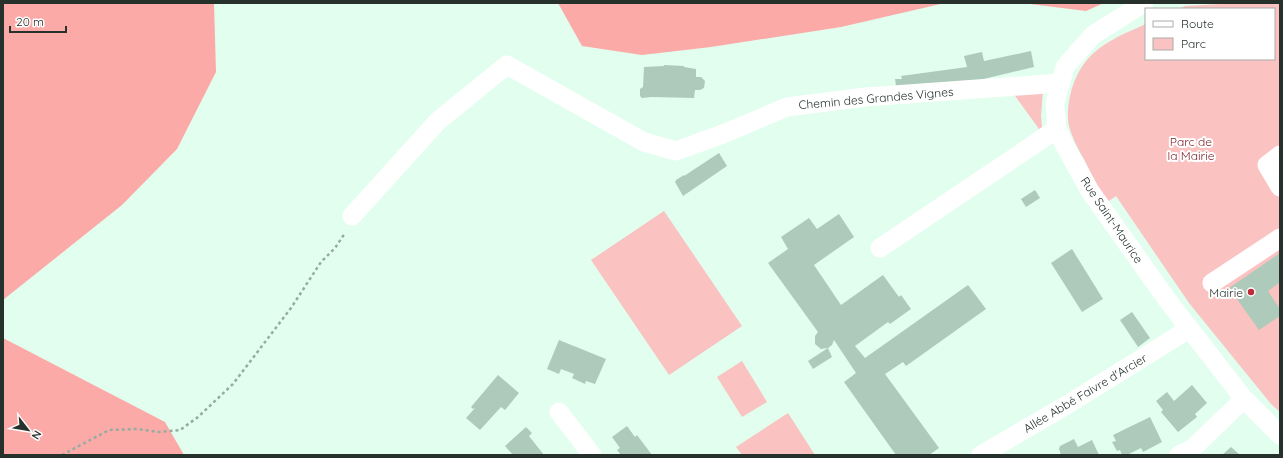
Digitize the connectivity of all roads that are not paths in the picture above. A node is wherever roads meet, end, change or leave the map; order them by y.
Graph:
1 (1144, 3) edge
2 (1061, 83) junction
3 (1057, 129) junction
4 (1280, 155) edge
5 (1280, 187) edge
6 (352, 216) road end
7 (1280, 238) edge
8 (880, 248) dead end
9 (1212, 283) dead end
10 (1189, 329) junction
11 (1244, 399) junction
12 (559, 412) dead end
13 (1280, 435) edge
14 (1189, 453) edge
15 (592, 455) edge
16 (981, 455) edge

1 - 2 street, Rue Saint-Maurice
2 - 3 street, Rue Saint-Maurice
2 - 6 street, Chemin des Grandes Vignes
3 - 8 street
3 - 10 street, Rue Saint-Maurice
4 - 5 street
7 - 9 street
10 - 11 street, Rue Saint-Maurice
10 - 16 street, Allée Abbé Faivre d'Arcier
11 - 13 street, Rue Saint-Maurice
11 - 14 street
12 - 15 street

